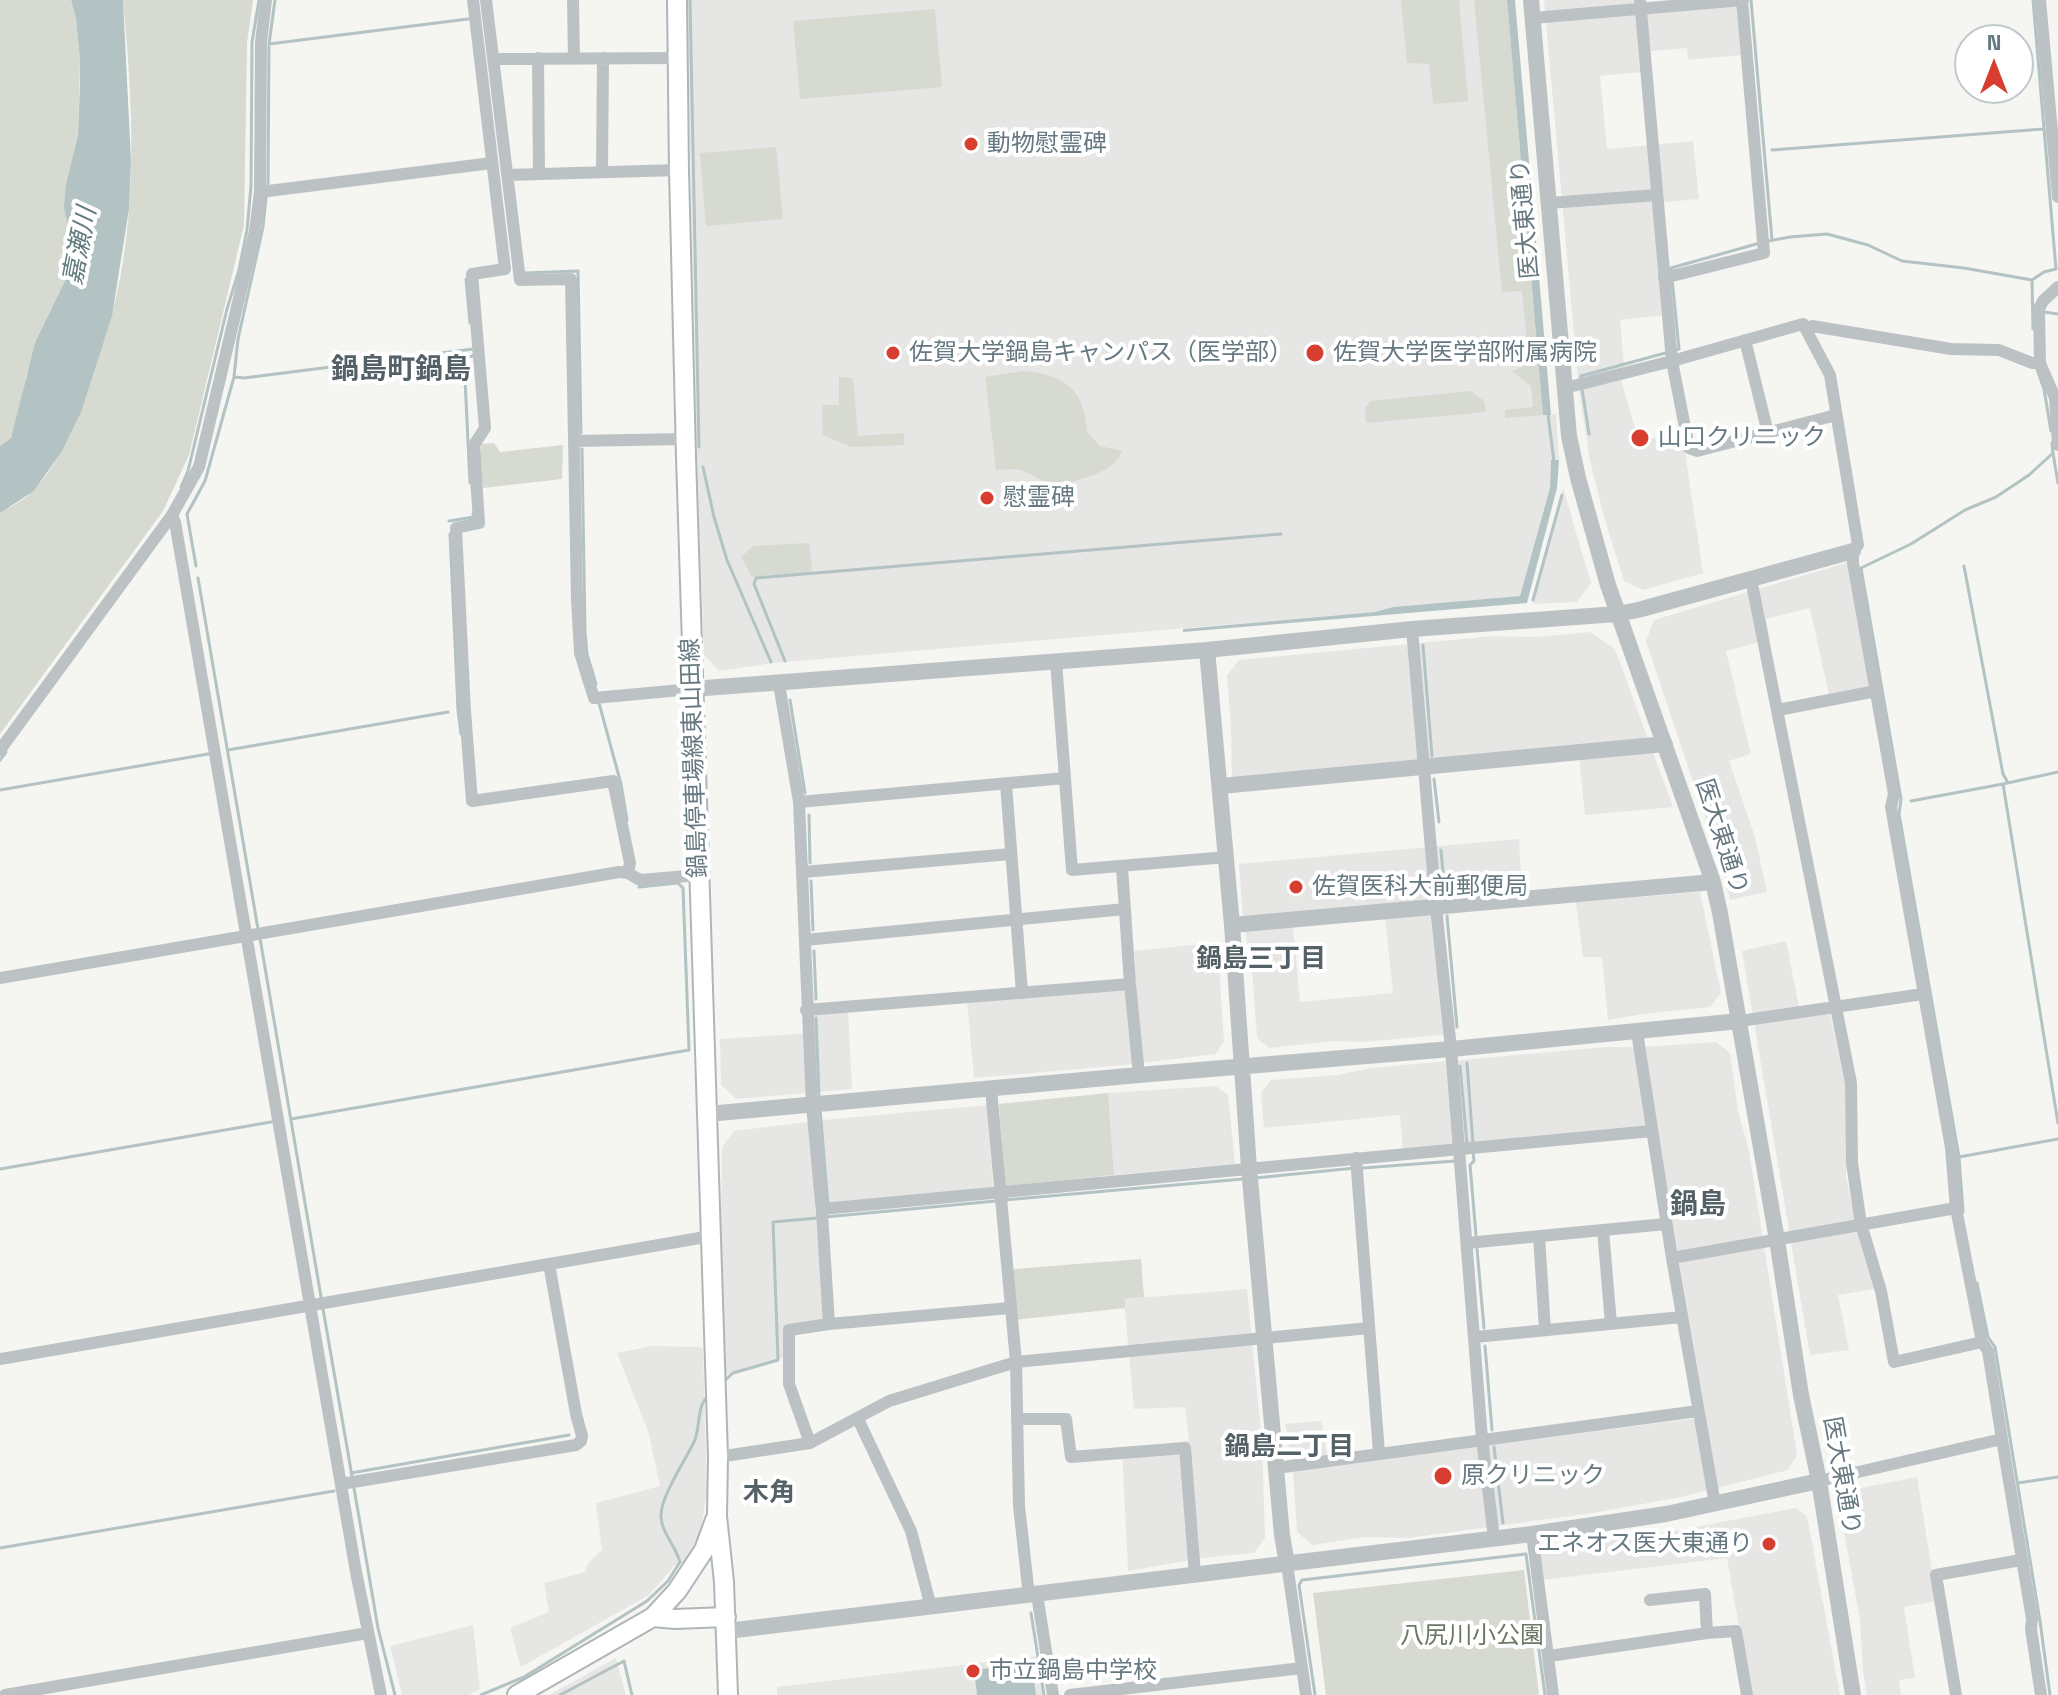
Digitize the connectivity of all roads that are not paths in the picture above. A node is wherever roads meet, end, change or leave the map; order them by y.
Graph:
1 (266, 0) edge
2 (473, 0) edge
3 (486, 0) edge
4 (573, 0) edge
5 (677, 0) edge
6 (1531, 0) edge
7 (1742, 0) edge
8 (2040, 0) edge
9 (1640, 4) edge
10 (1533, 18) junction
11 (538, 58) junction
12 (574, 58) junction
13 (603, 58) junction
14 (678, 58) junction
15 (493, 59) junction
16 (492, 163) junction
17 (679, 170) junction
18 (602, 172) junction
19 (539, 174) junction
20 (507, 175) junction
21 (260, 192) junction
22 (1657, 195) junction
23 (2058, 197) edge
24 (1549, 203) junction
25 (1669, 277) junction
26 (2058, 287) edge
27 (1806, 329) junction
28 (1745, 340) junction
29 (1671, 355) junction
30 (2036, 363) junction
31 (1576, 385) junction
32 (1836, 415) junction
33 (1768, 433) junction
34 (685, 439) junction
35 (574, 441) junction
36 (2058, 445) edge
37 (172, 515) junction
38 (1853, 551) junction
39 (1751, 579) junction
40 (1617, 614) junction
41 (1412, 629) junction
42 (1207, 650) junction
43 (1056, 661) junction
44 (779, 684) junction
45 (692, 689) junction
46 (1876, 691) junction
47 (1778, 710) junction
48 (1665, 744) junction
49 (0, 750) edge
50 (1424, 767) junction
51 (1065, 778) junction
52 (1006, 784) junction
53 (1221, 786) junction
54 (799, 802) junction
55 (1011, 854) junction
56 (1227, 857) junction
57 (1122, 867) junction
58 (803, 872) junction
59 (628, 873) junction
60 (699, 875) junction
61 (1713, 882) junction
62 (1436, 907) junction
63 (1125, 909) junction
64 (1017, 920) junction
65 (1232, 925) junction
66 (247, 936) junction
67 (805, 940) junction
68 (0, 978) edge
69 (1130, 984) junction
70 (1022, 993) junction
71 (1923, 994) junction
72 (1835, 1007) junction
73 (806, 1010) junction
74 (1740, 1021) junction
75 (1637, 1032) junction
76 (1451, 1049) junction
77 (1242, 1067) junction
78 (1139, 1075) junction
79 (991, 1089) junction
80 (812, 1105) junction
81 (707, 1114) junction
82 (1652, 1131) junction
83 (1460, 1155) junction
84 (1356, 1165) junction
85 (1250, 1174) junction
86 (1000, 1199) junction
87 (1956, 1208) junction
88 (822, 1214) junction
89 (1666, 1224) junction
90 (1861, 1224) junction
91 (1603, 1230) junction
92 (711, 1236) junction
93 (1539, 1236) junction
94 (1777, 1240) junction
95 (1467, 1243) junction
96 (1672, 1258) junction
97 (549, 1264) junction
98 (310, 1304) junction
99 (1010, 1308) junction
100 (1682, 1317) junction
101 (829, 1324) junction
102 (1611, 1324) junction
103 (1369, 1328) junction
104 (1545, 1330) junction
105 (1475, 1337) junction
106 (1265, 1338) junction
107 (1982, 1342) junction
108 (0, 1359) edge
109 (1016, 1362) junction
110 (1698, 1411) junction
111 (858, 1419) junction
112 (1017, 1419) junction
113 (1482, 1439) junction
114 (2002, 1439) junction
115 (810, 1443) junction
116 (1379, 1453) junction
117 (718, 1457) junction
118 (1276, 1468) junction
119 (1819, 1481) junction
120 (341, 1484) junction
121 (1715, 1504) junction
122 (717, 1516) junction
123 (1532, 1534) junction
124 (1494, 1538) junction
125 (2021, 1560) junction
126 (1287, 1564) junction
127 (1195, 1575) junction
128 (1033, 1595) junction
129 (1650, 1600) dead end
130 (931, 1607) junction
131 (653, 1617) junction
132 (726, 1624) junction
133 (368, 1633) junction
134 (1707, 1633) junction
135 (1549, 1656) junction
136 (1302, 1668) junction
137 (5, 1695) edge
138 (381, 1695) edge
139 (517, 1695) edge
140 (728, 1695) edge
141 (1053, 1695) edge
142 (1070, 1695) edge
143 (1306, 1695) edge
144 (1553, 1695) edge
145 (1747, 1695) edge
146 (1853, 1695) edge
147 (1956, 1695) edge
148 (2041, 1695) edge

1 - 21 street
2 - 16 street
3 - 15 street
4 - 12 street
5 - 14 main road, 鍋島停車場線東山田線
6 - 10 street, 医大東通り
7 - 9 street
7 - 25 street
8 - 23 street
9 - 10 street
9 - 22 street
10 - 24 street, 医大東通り
11 - 12 street
11 - 15 street
11 - 19 street
12 - 13 street
13 - 14 street
13 - 18 street
14 - 17 main road, 鍋島停車場線東山田線
15 - 20 street
16 - 21 street
16 - 59 street
17 - 18 street
17 - 34 main road, 鍋島停車場線東山田線
18 - 19 street
19 - 20 street
20 - 35 street
21 - 37 street
22 - 24 street
22 - 25 street
24 - 31 street, 医大東通り
25 - 29 street
26 - 30 street
27 - 28 street
27 - 30 street
27 - 32 street
28 - 29 street
28 - 33 street
29 - 31 street
29 - 33 street
30 - 36 street
31 - 40 street, 医大東通り
32 - 33 street
32 - 38 street
34 - 35 street
34 - 45 main road, 鍋島停車場線東山田線
35 - 45 street
37 - 49 street
37 - 66 street
38 - 39 street
38 - 46 street
39 - 40 street
39 - 47 street
40 - 41 street
40 - 48 street, 医大東通り
41 - 42 street
41 - 50 street
42 - 43 street
42 - 53 street
43 - 44 street
43 - 51 street
44 - 45 street
44 - 54 street
45 - 60 main road, 鍋島停車場線東山田線
46 - 47 street
46 - 71 street
47 - 72 street
48 - 50 street
48 - 61 street, 医大東通り
50 - 53 street
50 - 62 street
51 - 52 street
51 - 57 street
52 - 54 street
52 - 55 street
53 - 56 street
54 - 58 street
55 - 58 street
55 - 64 street
56 - 57 street
56 - 65 street
57 - 63 street
58 - 67 street
59 - 60 street
59 - 66 street
60 - 81 main road, 鍋島停車場線東山田線
61 - 62 street
61 - 74 street, 医大東通り
62 - 65 street
62 - 76 street
63 - 64 street
63 - 69 street
64 - 67 street
64 - 70 street
65 - 77 street
66 - 68 street
66 - 98 street
67 - 73 street
69 - 70 street
69 - 78 street
70 - 73 street
71 - 72 street
71 - 87 street
72 - 74 street
72 - 90 street
73 - 80 street
74 - 75 street
74 - 94 street, 医大東通り
75 - 76 street
75 - 82 street
76 - 77 street
76 - 83 street
77 - 78 street
77 - 85 street
78 - 79 street
79 - 80 street
79 - 86 street
80 - 81 street
80 - 88 street
81 - 92 main road, 鍋島停車場線東山田線
82 - 83 street
82 - 89 street
83 - 84 street
83 - 95 street
84 - 85 street
84 - 103 street
85 - 86 street
85 - 106 street
86 - 88 street
86 - 99 street
87 - 90 street
87 - 107 street
88 - 101 street
89 - 91 street
89 - 96 street
90 - 94 street
90 - 107 street
91 - 93 street
91 - 102 street
92 - 97 street
92 - 117 main road, 鍋島停車場線東山田線
93 - 95 street
93 - 104 street
94 - 96 street
94 - 119 street, 医大東通り
95 - 105 street
96 - 100 street
97 - 98 street
97 - 120 street
98 - 108 street
98 - 120 street
99 - 101 street
99 - 109 street
100 - 102 street
100 - 110 street
101 - 115 street
102 - 104 street
103 - 106 street
103 - 116 street
104 - 105 street
105 - 113 street
106 - 109 street
106 - 118 street
107 - 114 street
109 - 111 street
109 - 112 street
110 - 113 street
110 - 121 street
111 - 115 street
111 - 130 street
112 - 127 street
112 - 128 street
113 - 116 street
113 - 124 street
114 - 119 street
114 - 125 street
115 - 117 street
116 - 118 street
117 - 122 main road, 鍋島停車場線東山田線
118 - 126 street
119 - 121 street
119 - 146 street, 医大東通り
120 - 133 street
121 - 123 street
122 - 131 main road, 鍋島停車場線東山田線
122 - 132 main road, 鍋島停車場線東山田線
123 - 124 street
123 - 135 street
124 - 126 street
125 - 147 street
125 - 148 street
126 - 127 street
126 - 136 street
127 - 128 street
128 - 130 street
128 - 141 street
129 - 134 street
130 - 132 street
131 - 132 main road
131 - 139 main road, 鍋島停車場線東山田線
132 - 140 main road, 鍋島停車場線東山田線
133 - 137 street
133 - 138 street
134 - 135 street
134 - 145 street
135 - 144 street
136 - 142 street
136 - 143 street

